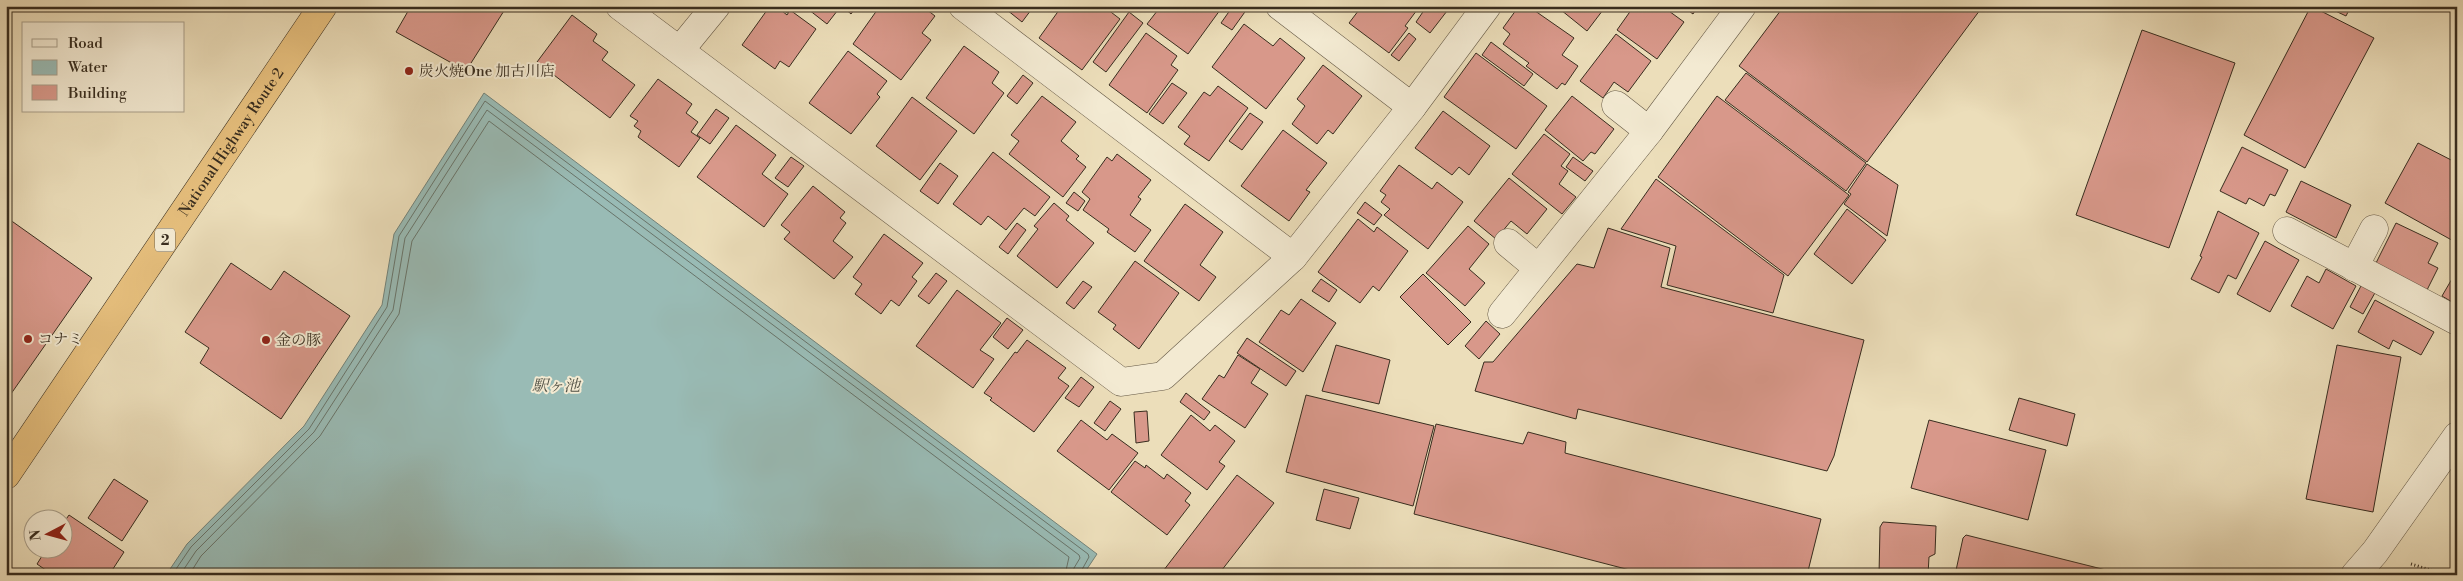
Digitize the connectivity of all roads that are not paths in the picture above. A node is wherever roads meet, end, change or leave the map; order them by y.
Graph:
1 (323, 6) edge
2 (620, 6) edge
3 (716, 6) edge
4 (963, 6) edge
5 (1280, 6) edge
6 (1487, 6) edge
7 (1742, 6) edge
8 (680, 50) junction
9 (1616, 105) dead end
10 (1412, 107) junction
11 (1649, 131) junction
12 (2374, 229) dead end
13 (2288, 231) dead end
14 (1508, 243) dead end
15 (1293, 257) junction
16 (2354, 267) junction
17 (1538, 268) junction
18 (1502, 314) dead end
19 (2457, 321) edge
20 (2457, 436) edge
21 (6, 475) edge
22 (2355, 575) edge

1 - 21 highway, National Highway Route 2 / 2
2 - 8 street
3 - 8 street
4 - 15 street
5 - 10 street
6 - 10 street
7 - 11 street
8 - 15 street
9 - 11 street
10 - 15 street
11 - 17 street
12 - 16 street
13 - 16 street
14 - 17 street
16 - 19 street
17 - 18 street
20 - 22 street

